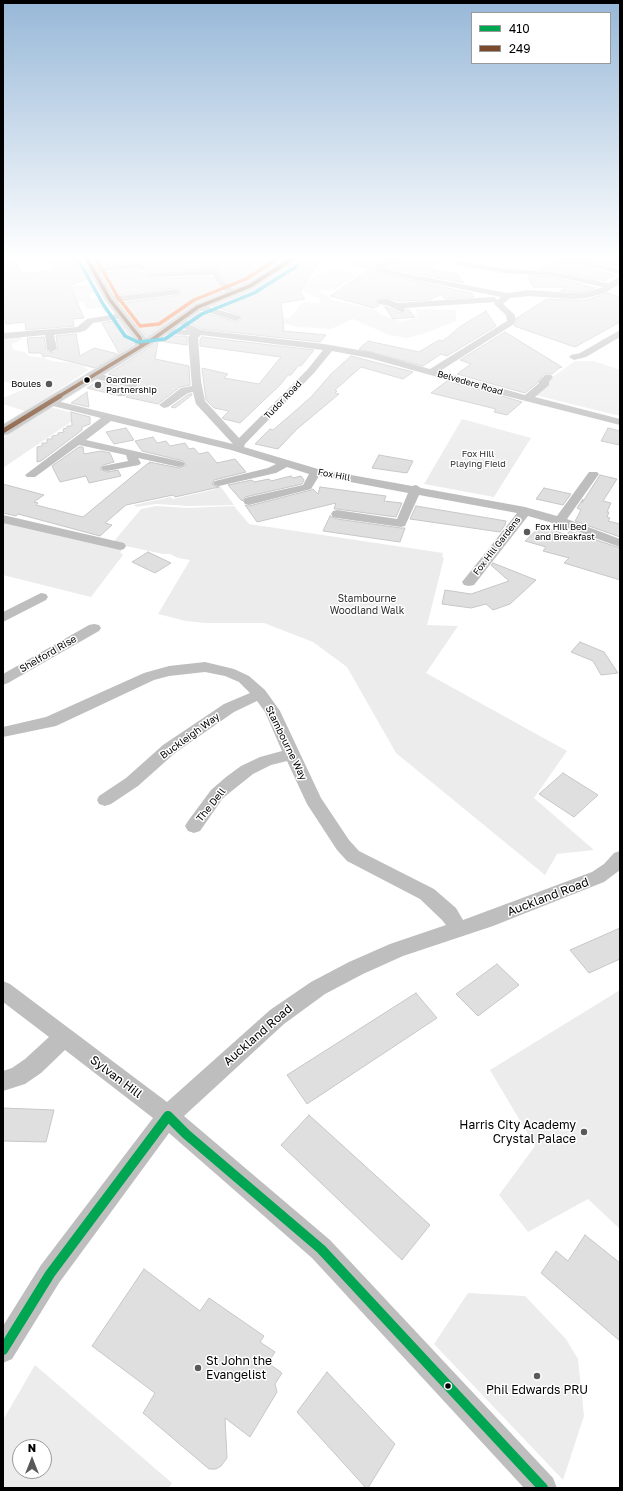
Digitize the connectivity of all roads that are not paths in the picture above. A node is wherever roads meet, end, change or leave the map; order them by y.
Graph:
1 (82, 329) edge
2 (130, 329) edge
3 (168, 329) edge
4 (191, 329) edge
5 (501, 329) edge
6 (163, 332) junction
7 (198, 332) junction
8 (49, 333) junction
9 (620, 333) edge
10 (3, 336) edge
11 (139, 340) junction
12 (52, 349) dead end
13 (329, 349) junction
14 (574, 357) dead end
15 (432, 372) junction
16 (91, 376) junction
17 (548, 377) dead end
18 (197, 389) junction
19 (121, 394) dead end
20 (528, 398) junction
21 (49, 402) junction
22 (164, 404) dead end
23 (108, 418) junction
24 (620, 422) edge
25 (3, 431) edge
26 (76, 441) junction
27 (238, 446) junction
28 (130, 453) junction
29 (284, 463) junction
30 (179, 464) dead end
31 (107, 468) dead end
32 (316, 472) junction
33 (50, 473) dead end
34 (593, 474) dead end
35 (219, 483) dead end
36 (416, 489) junction
37 (248, 500) dead end
38 (525, 511) junction
39 (337, 514) dead end
40 (7, 520) edge
41 (560, 521) junction
42 (620, 543) edge
43 (120, 546) dead end
44 (469, 582) dead end
45 (41, 597) dead end
46 (3, 618) edge
47 (94, 628) dead end
48 (3, 680) edge
49 (260, 694) junction
50 (3, 732) edge
51 (292, 754) junction
52 (105, 800) dead end
53 (194, 826) dead end
54 (620, 858) edge
55 (458, 928) junction
56 (3, 990) edge
57 (63, 1038) junction
58 (3, 1081) edge
59 (168, 1116) junction
60 (4, 1348) edge
61 (543, 1488) edge

1 - 8 street
2 - 11 main road
3 - 6 main road
4 - 7 street
5 - 15 street
6 - 7 street, Belvedere Road
6 - 11 main road
7 - 13 street, Belvedere Road
7 - 18 street
8 - 10 street
8 - 12 street
9 - 14 street
11 - 16 main road
13 - 15 street, Belvedere Road
13 - 27 street, Tudor Road
15 - 20 street, Belvedere Road
16 - 19 street
16 - 21 main road
17 - 20 street
18 - 22 street
18 - 27 street
20 - 24 street, Belvedere Road
21 - 23 street, Fox Hill
21 - 25 main road
23 - 26 street
23 - 27 street, Fox Hill
26 - 28 street
26 - 33 street
27 - 29 street, Fox Hill
28 - 30 street
28 - 31 street
29 - 32 street, Fox Hill
29 - 35 street
32 - 36 street, Fox Hill
32 - 37 street
34 - 41 street
36 - 38 street, Fox Hill
36 - 39 street
38 - 41 street, Fox Hill
38 - 44 street, Fox Hill Gardens
40 - 43 street
41 - 42 street, Fox Hill
45 - 46 street
47 - 48 street, Shelford Rise
49 - 50 street, Stambourne Way
49 - 51 street, Stambourne Way
49 - 52 street, Buckleigh Way
51 - 53 street, The Dell
51 - 55 street, Stambourne Way
54 - 55 street, Auckland Road
55 - 59 street, Auckland Road
56 - 57 street, Sylvan Hill
57 - 58 street
57 - 59 street, Sylvan Hill
59 - 60 street, Auckland Road
59 - 61 street, Sylvan Hill

